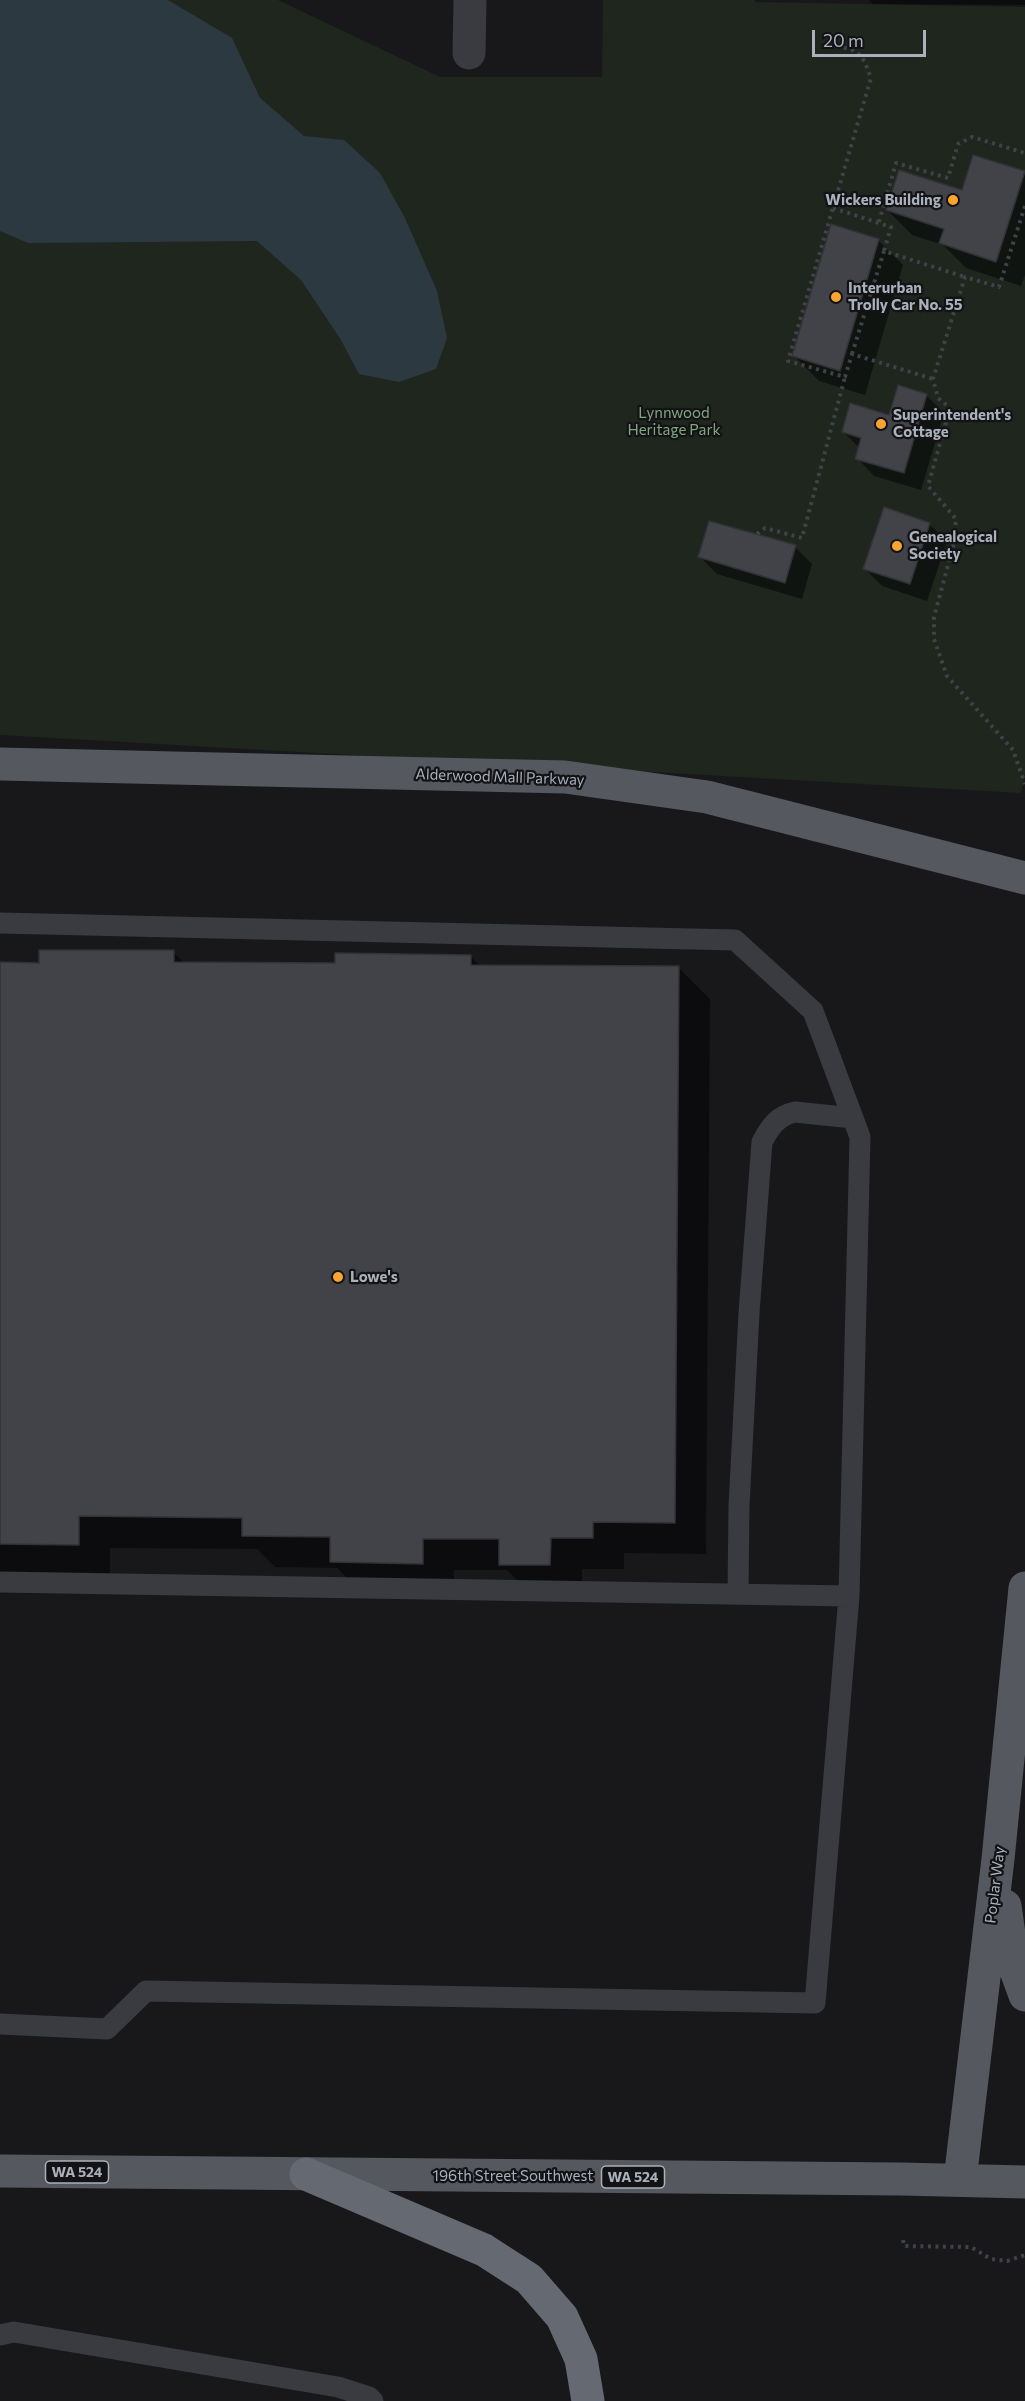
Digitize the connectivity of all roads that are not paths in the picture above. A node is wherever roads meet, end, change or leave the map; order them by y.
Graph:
1 (470, 0) edge
2 (469, 53) dead end
3 (0, 764) edge
4 (1025, 878) edge
5 (0, 923) edge
6 (853, 1118) junction
7 (0, 1582) edge
8 (1025, 1588) edge
9 (738, 1594) junction
10 (849, 1596) junction
11 (999, 1859) junction
12 (1025, 1995) edge
13 (0, 2024) edge
14 (0, 2171) edge
15 (306, 2174) junction
16 (960, 2181) junction
17 (1025, 2182) edge
18 (0, 2335) edge
19 (373, 2401) edge
20 (588, 2401) edge

1 - 2 street
3 - 4 main road, Alderwood Mall Parkway
5 - 6 lane
6 - 9 lane
6 - 10 lane
7 - 9 lane
8 - 11 main road, Poplar Way
9 - 10 lane
10 - 13 lane
11 - 12 main road
11 - 16 main road, Poplar Way
14 - 15 main road, 196th Street Southwest / WA 524
15 - 16 main road, 196th Street Southwest / WA 524
15 - 20 highway
16 - 17 main road, 196th Street Southwest / WA 524
18 - 19 lane

